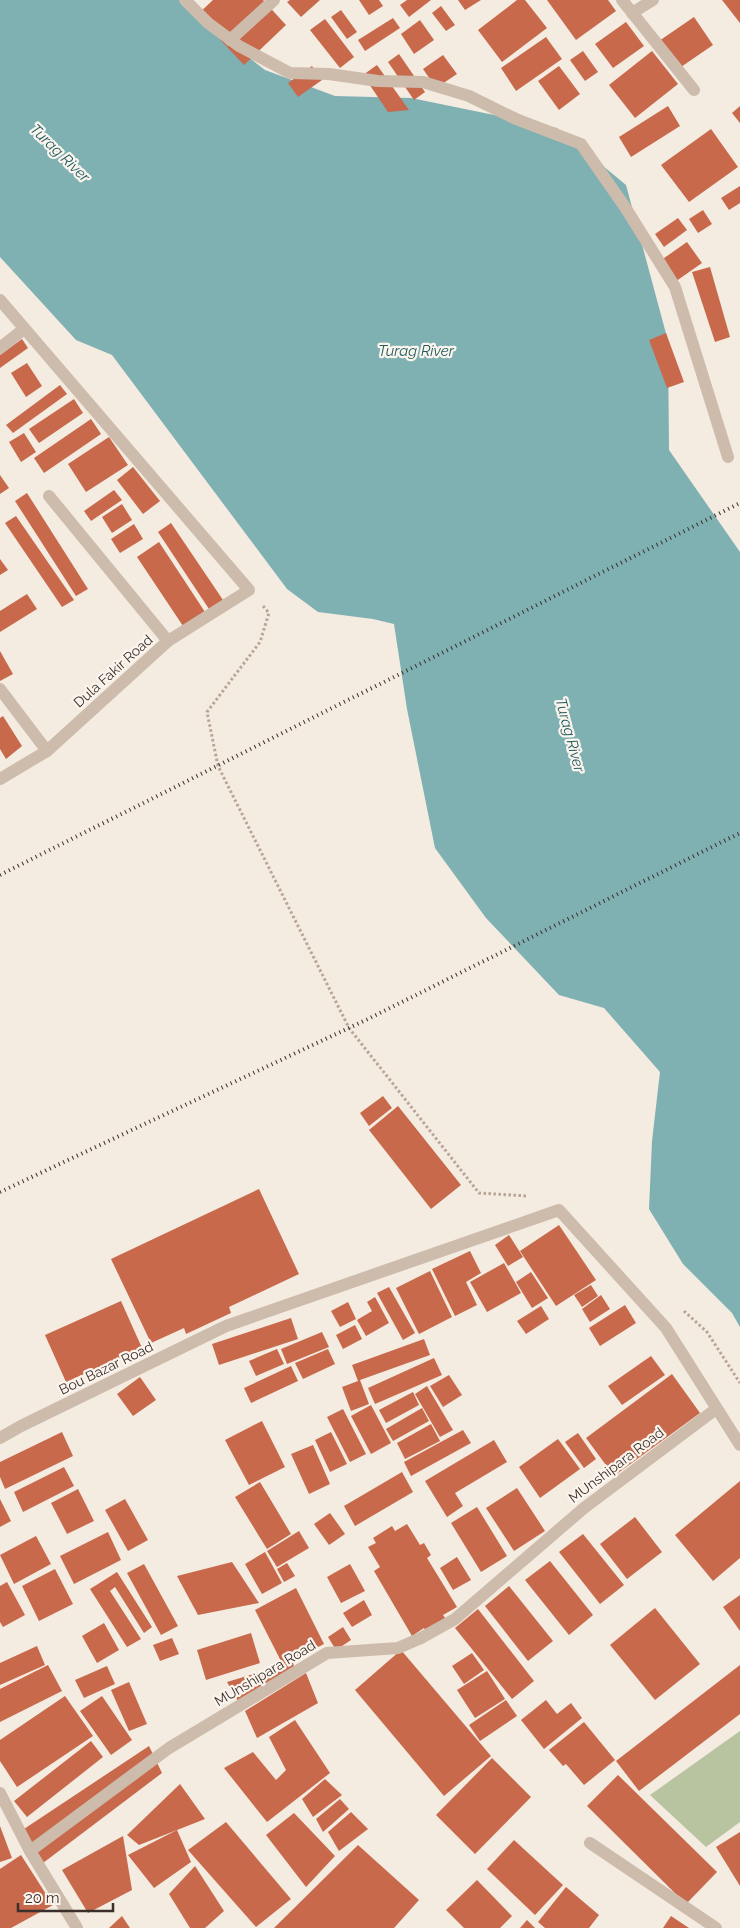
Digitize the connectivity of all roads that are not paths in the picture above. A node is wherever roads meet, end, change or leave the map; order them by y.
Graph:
1 (185, 0) edge
2 (274, 0) edge
3 (622, 0) edge
4 (653, 0) edge
5 (632, 13) junction
6 (230, 40) junction
7 (694, 90) dead end
8 (0, 300) edge
9 (24, 329) junction
10 (0, 348) edge
11 (728, 457) dead end
12 (49, 496) dead end
13 (168, 641) junction
14 (0, 689) edge
15 (47, 750) junction
16 (0, 779) edge
17 (716, 1409) junction
18 (0, 1438) edge
19 (740, 1445) edge
20 (0, 1793) edge
21 (3, 1807) edge
22 (590, 1843) dead end
23 (30, 1851) junction
24 (77, 1928) edge
25 (716, 1928) edge

1 - 6 street
2 - 6 street
3 - 5 street
4 - 5 street
5 - 7 street
6 - 11 street
8 - 9 street
9 - 10 street
9 - 13 street, Dula Fakir Road
12 - 13 street
13 - 15 street, Dula Fakir Road
14 - 15 street
15 - 16 street, Dula Fakir Road
17 - 18 street, Bou Bazar Road
17 - 19 street
17 - 23 street, MUnshipara Road
20 - 21 street
21 - 23 street
22 - 25 street
23 - 24 street

